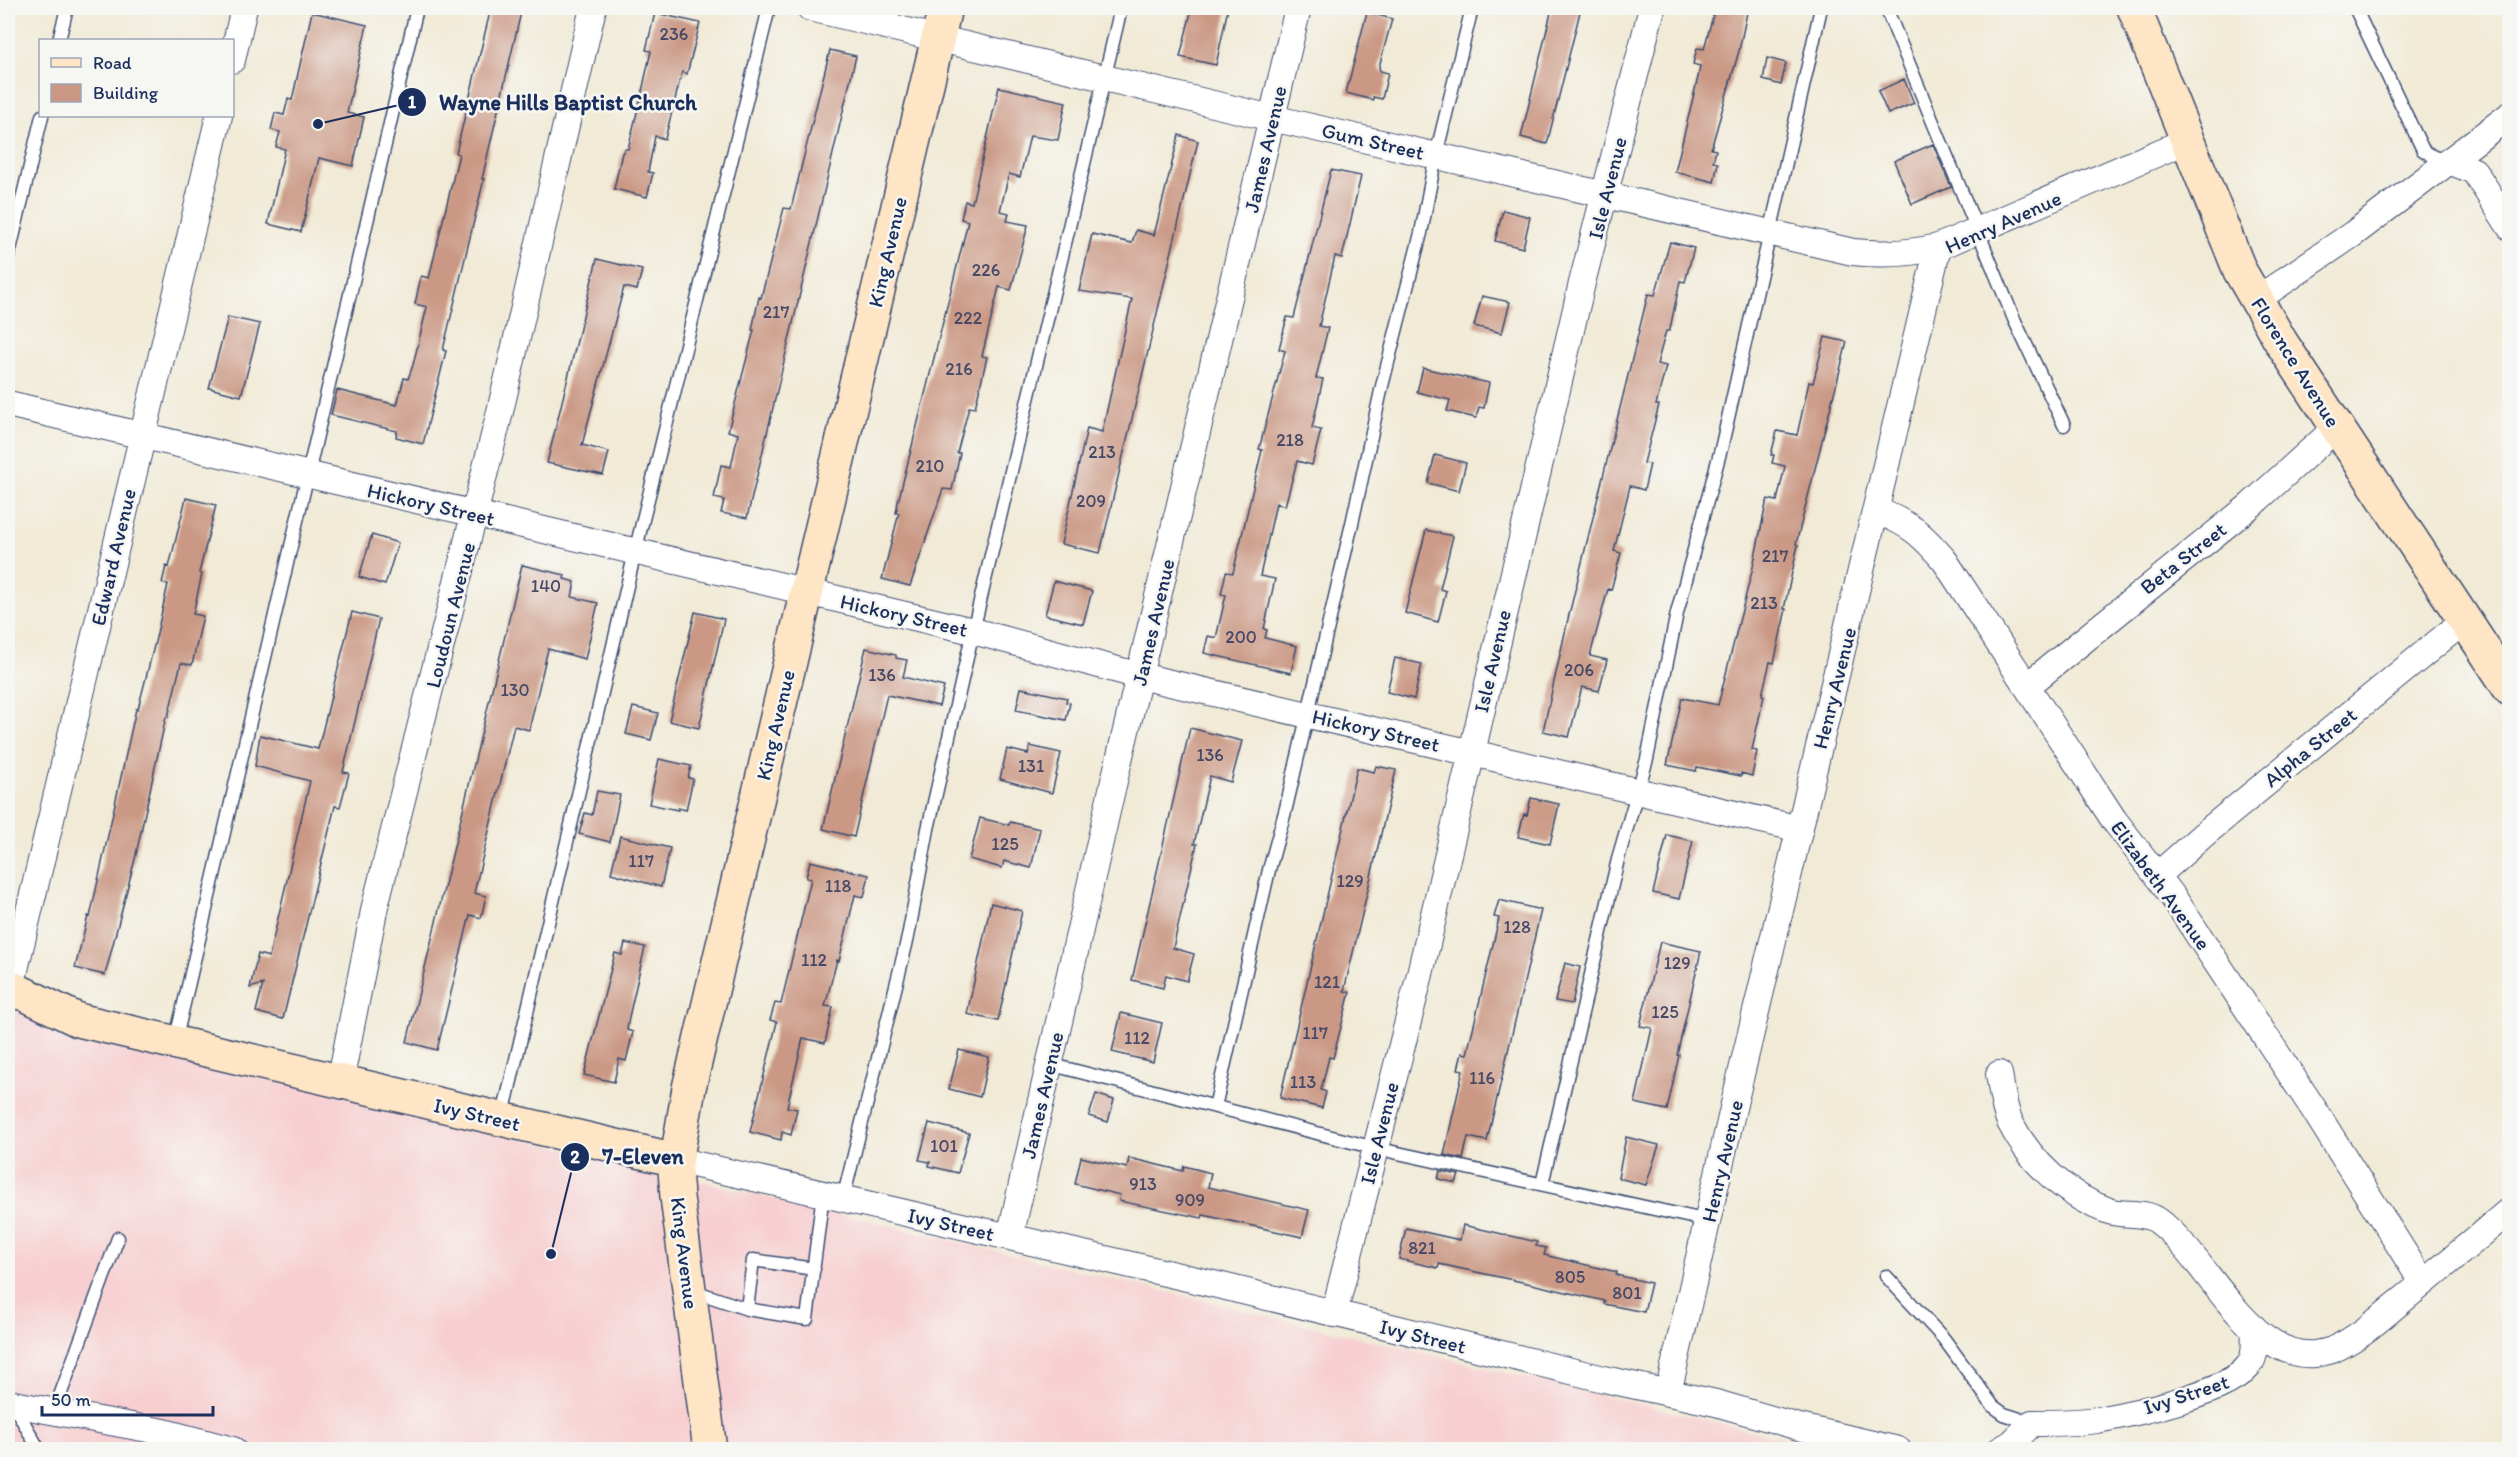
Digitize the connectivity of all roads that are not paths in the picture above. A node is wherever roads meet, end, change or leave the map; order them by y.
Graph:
1 (67, 8) edge
2 (244, 8) edge
3 (417, 8) edge
4 (593, 8) edge
5 (769, 8) edge
6 (810, 8) edge
7 (1121, 8) edge
8 (1298, 8) edge
9 (1472, 8) edge
10 (1652, 8) edge
11 (1821, 8) edge
12 (1886, 8) edge
13 (2134, 8) edge
14 (2355, 8) edge
15 (941, 23) edge
16 (60, 39) edge
17 (234, 51) edge
18 (1104, 77) junction
19 (2510, 115) edge
20 (42, 117) edge
21 (219, 117) edge
22 (1272, 118) junction
23 (2186, 141) junction
24 (1436, 155) junction
25 (2449, 161) junction
26 (1605, 195) junction
27 (2510, 227) edge
28 (1978, 230) junction
29 (1768, 233) junction
30 (1938, 247) junction
31 (8, 258) edge
32 (2256, 300) junction
33 (8, 404) edge
34 (2064, 425) dead end
35 (2336, 428) junction
36 (142, 436) junction
37 (306, 474) junction
38 (1876, 510) junction
39 (475, 514) junction
40 (635, 552) junction
41 (807, 592) junction
42 (2465, 620) junction
43 (973, 631) junction
44 (1140, 676) junction
45 (2027, 686) junction
46 (2510, 689) edge
47 (1307, 714) junction
48 (1471, 751) junction
49 (1638, 790) junction
50 (1800, 829) junction
51 (2157, 876) junction
52 (8, 991) edge
53 (174, 1044) junction
54 (1049, 1064) junction
55 (2000, 1074) dead end
56 (340, 1082) junction
57 (1215, 1107) junction
58 (502, 1120) junction
59 (1375, 1148) junction
60 (676, 1160) junction
61 (1542, 1184) junction
62 (833, 1196) junction
63 (2510, 1210) edge
64 (1709, 1221) junction
65 (118, 1238) dead end
66 (1010, 1238) junction
67 (814, 1269) junction
68 (1886, 1276) dead end
69 (2423, 1283) junction
70 (689, 1290) junction
71 (747, 1309) junction
72 (1334, 1314) junction
73 (2254, 1328) junction
74 (1668, 1393) junction
75 (11, 1403) edge
76 (54, 1412) junction
77 (2032, 1423) junction
78 (39, 1449) edge
79 (233, 1449) edge
80 (710, 1449) edge
81 (1898, 1449) edge
82 (2000, 1449) edge

1 - 16 lane
2 - 17 street
3 - 37 lane
4 - 39 street, Loudoun Avenue
5 - 40 lane
6 - 15 street, Gum Street
7 - 18 lane
8 - 22 street, James Avenue
9 - 24 lane
10 - 26 street, Isle Avenue
11 - 29 lane
12 - 28 lane
13 - 23 street, Florence Avenue
14 - 25 lane
15 - 18 street, Gum Street
15 - 41 street, King Avenue
18 - 22 street, Gum Street
18 - 43 lane
19 - 25 street
20 - 31 lane
21 - 36 street, Edward Avenue
22 - 24 street, Gum Street
22 - 44 street, James Avenue
23 - 28 street, Henry Avenue
23 - 32 street, Florence Avenue
24 - 26 street, Gum Street
24 - 47 lane
25 - 27 street
25 - 32 street
26 - 29 street, Gum Street
26 - 48 street, Isle Avenue
28 - 30 street, Henry Avenue
28 - 34 lane
29 - 30 street, Gum Street
29 - 49 lane
30 - 38 street, Henry Avenue
32 - 35 street, Florence Avenue
33 - 36 street, Hickory Street
35 - 42 street, Florence Avenue
35 - 45 street, Beta Street
36 - 37 street, Hickory Street
36 - 52 street, Edward Avenue
37 - 39 street, Hickory Street
37 - 53 lane
38 - 45 street, Elizabeth Avenue
38 - 50 street, Henry Avenue
39 - 40 street, Hickory Street
39 - 56 street, Loudoun Avenue
40 - 41 street, Hickory Street
40 - 58 lane
41 - 43 street, Hickory Street
41 - 60 street, King Avenue
42 - 46 street, Florence Avenue
42 - 51 street, Alpha Street
43 - 44 street, Hickory Street
43 - 62 lane
44 - 47 street, Hickory Street
44 - 54 street, James Avenue
45 - 51 street, Elizabeth Avenue
47 - 48 street, Hickory Street
47 - 57 lane
48 - 49 street, Hickory Street
48 - 59 street, Isle Avenue
49 - 50 street, Hickory Street
49 - 61 lane
50 - 64 street, Henry Avenue
51 - 69 street, Elizabeth Avenue
52 - 53 street, Ivy Street
53 - 56 street, Ivy Street
54 - 57 lane
54 - 66 street, James Avenue
55 - 73 street
56 - 58 street, Ivy Street
57 - 59 lane
58 - 60 street, Ivy Street
59 - 61 lane
59 - 72 street, Isle Avenue
60 - 62 street, Ivy Street
60 - 70 street, King Avenue
61 - 64 lane
62 - 66 street, Ivy Street
62 - 67 lane
63 - 69 street
64 - 74 street, Henry Avenue
65 - 76 lane
66 - 72 street, Ivy Street
67 - 71 lane
67 - 71 lane
68 - 77 lane
69 - 73 street
70 - 71 lane
70 - 80 street, King Avenue
72 - 74 street, Ivy Street
73 - 77 street, Ivy Street
74 - 81 street, Ivy Street
75 - 76 street
75 - 78 lane
76 - 79 street
77 - 82 street

